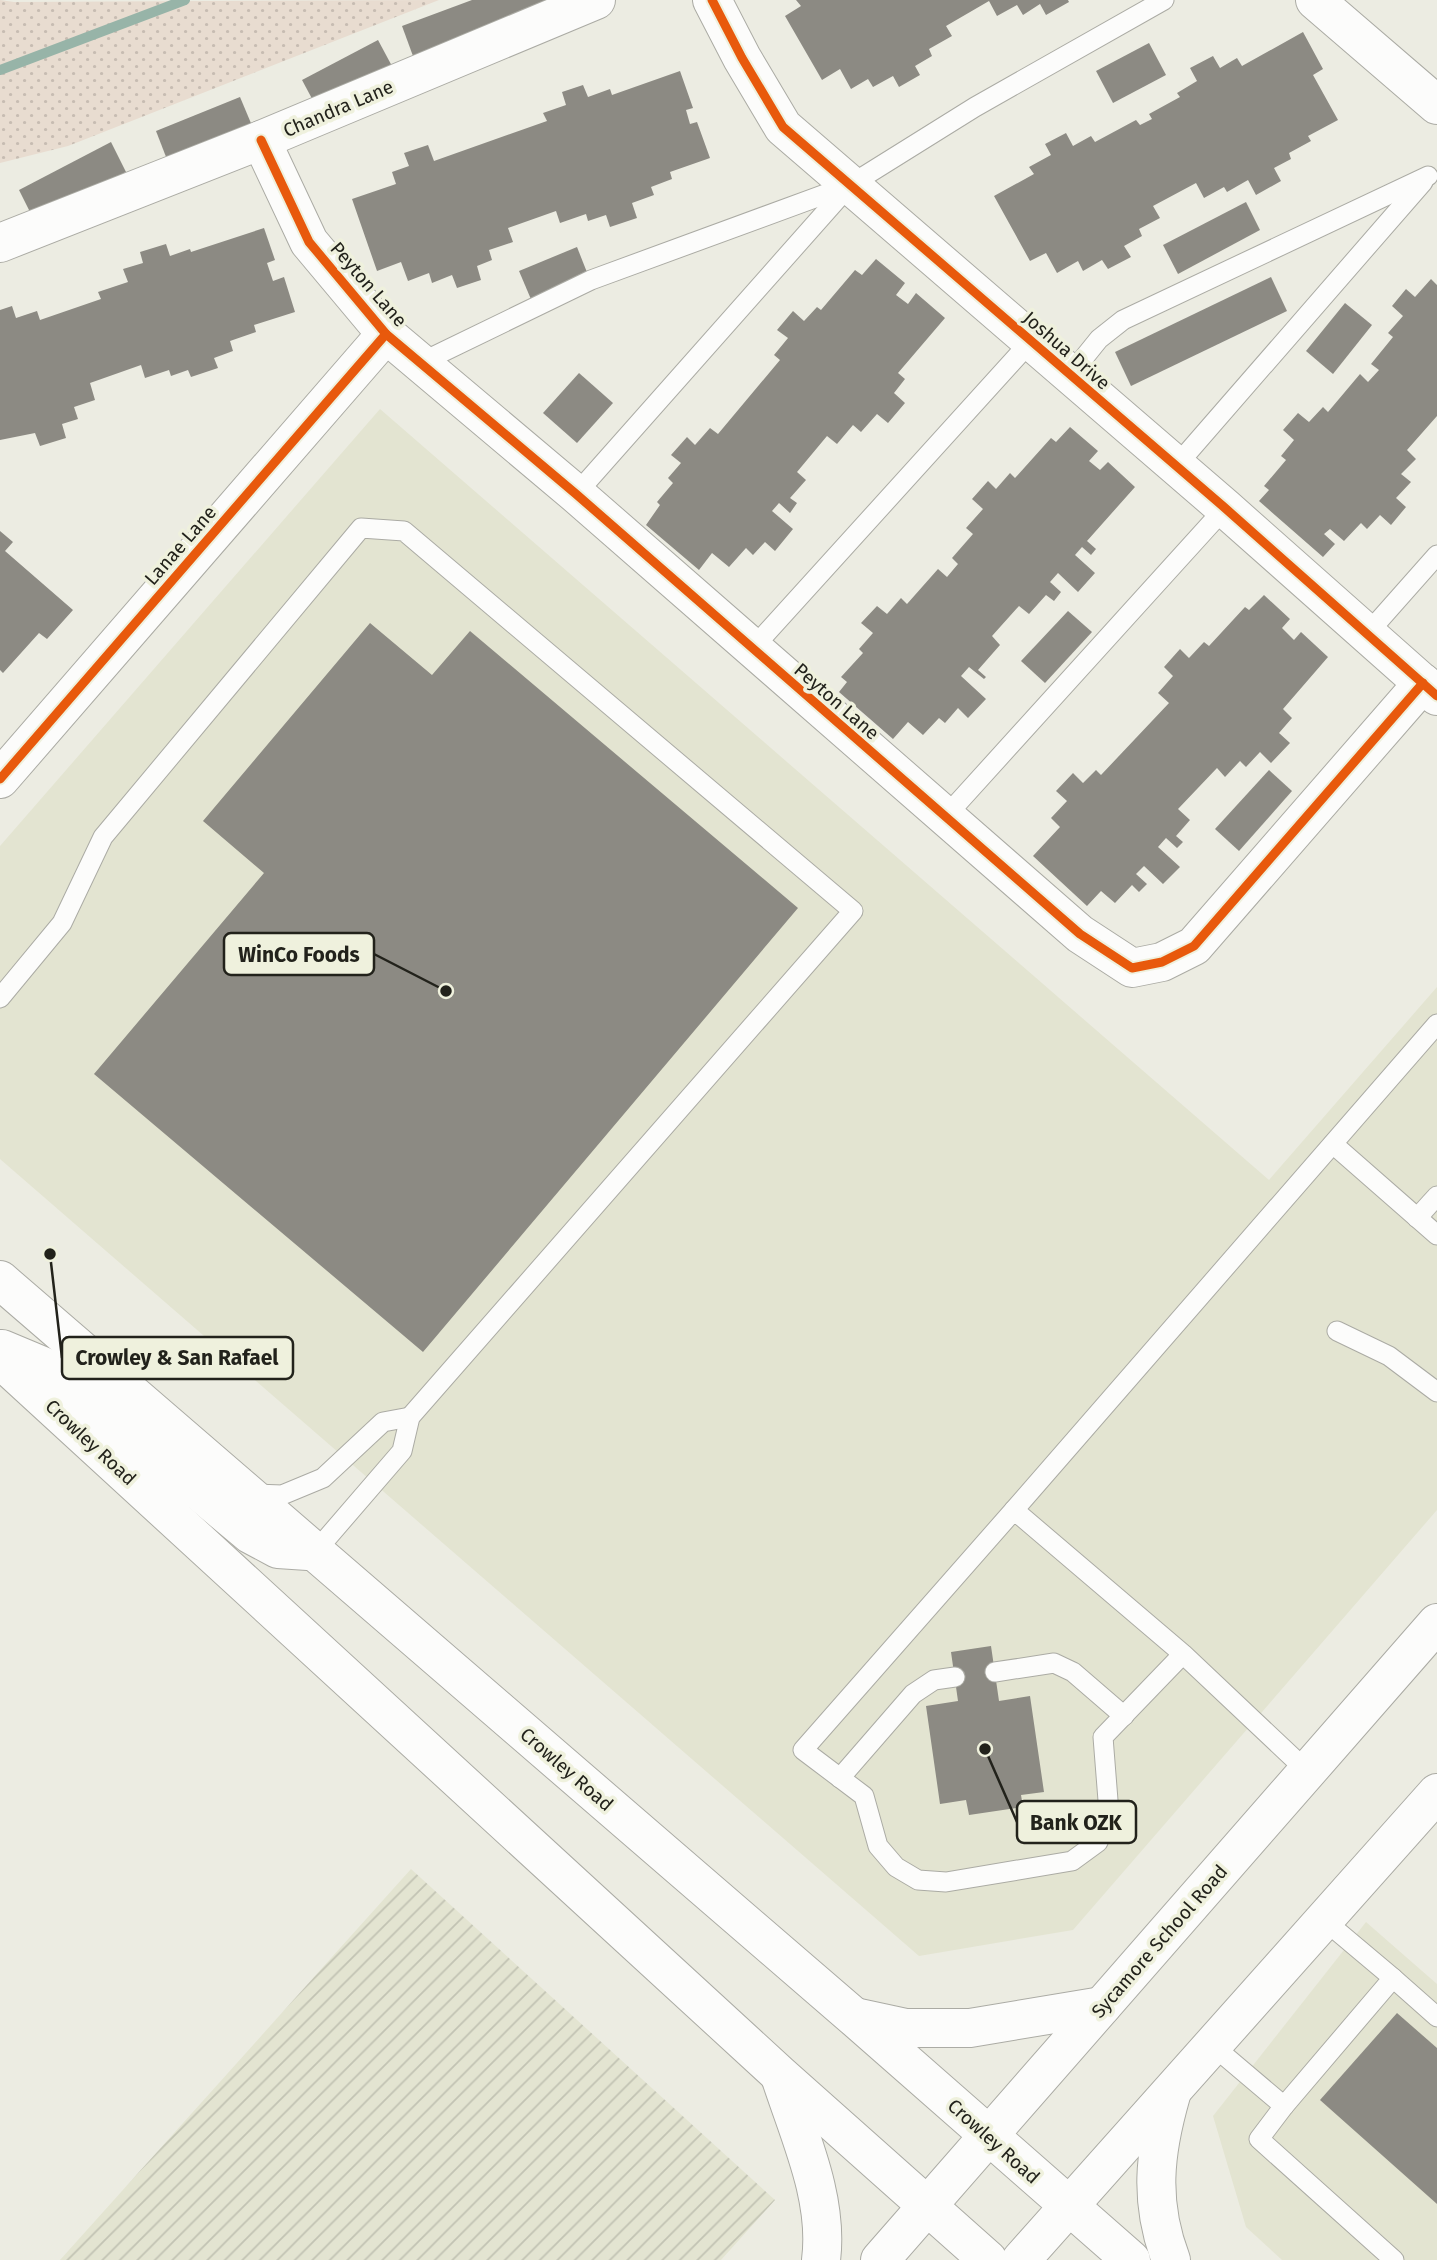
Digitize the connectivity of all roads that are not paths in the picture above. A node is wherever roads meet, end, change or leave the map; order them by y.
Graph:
1 (596, 0) edge
2 (712, 0) edge
3 (1164, 0) edge
4 (1315, 0) edge
5 (1437, 105) edge
6 (261, 140) junction
7 (1433, 171) edge
8 (850, 185) junction
9 (0, 243) edge
10 (386, 334) junction
11 (1031, 341) junction
12 (420, 363) junction
13 (1069, 375) junction
14 (1176, 466) junction
15 (576, 494) junction
16 (1224, 508) junction
17 (1437, 555) edge
18 (1367, 634) junction
19 (752, 649) junction
20 (1430, 690) edge
21 (3, 770) edge
22 (944, 817) junction
23 (0, 998) edge
24 (1437, 1024) edge
25 (1333, 1144) junction
26 (1437, 1196) edge
27 (1417, 1218) junction
28 (1437, 1235) edge
29 (0, 1280) edge
30 (1337, 1331) dead end
31 (0, 1349) edge
32 (0, 1359) edge
33 (1434, 1385) edge
34 (410, 1417) junction
35 (247, 1493) junction
36 (1014, 1510) junction
37 (315, 1552) junction
38 (1437, 1623) edge
39 (1183, 1654) junction
40 (995, 1672) dead end
41 (954, 1677) dead end
42 (1124, 1716) junction
43 (1307, 1771) junction
44 (840, 1778) junction
45 (1437, 1793) edge
46 (1324, 1920) junction
47 (1393, 1978) junction
48 (1102, 2006) junction
49 (854, 2017) junction
50 (1437, 2017) edge
51 (1212, 2045) junction
52 (779, 2074) junction
53 (1173, 2090) junction
54 (1284, 2106) junction
55 (989, 2136) junction
56 (928, 2206) junction
57 (1069, 2207) junction
58 (821, 2260) edge
59 (880, 2260) edge
60 (988, 2260) edge
61 (1021, 2260) edge
62 (1131, 2260) edge
63 (1171, 2260) edge
64 (1394, 2260) edge

1 - 6 main road, Chandra Lane
2 - 8 main road, Joshua Drive
3 - 8 lane
4 - 5 main road
6 - 9 main road, Chandra Lane
6 - 10 main road, Peyton Lane
7 - 13 lane
7 - 14 lane
8 - 11 main road, Joshua Drive
8 - 12 lane
8 - 15 lane
10 - 12 main road, Peyton Lane
10 - 21 main road, Lanae Lane
11 - 13 main road, Joshua Drive
11 - 19 lane
12 - 15 main road, Peyton Lane
13 - 14 main road, Joshua Drive
14 - 16 main road, Joshua Drive
15 - 19 main road, Peyton Lane
16 - 18 main road, Joshua Drive
16 - 22 lane
17 - 18 lane
18 - 20 main road, Joshua Drive
19 - 22 main road, Peyton Lane
20 - 22 main road, Peyton Lane
23 - 34 lane
24 - 25 lane
25 - 27 lane
25 - 36 lane
26 - 27 lane
27 - 28 lane
29 - 35 main road, Crowley Road
30 - 33 lane
31 - 37 main road
32 - 52 main road, Crowley Road
34 - 35 lane
34 - 37 lane
35 - 37 main road, Crowley Road
36 - 39 lane
36 - 44 lane
37 - 49 main road, Crowley Road
38 - 43 main road, Sycamore School Road
39 - 42 lane
39 - 43 lane
40 - 42 lane
41 - 44 lane
42 - 44 lane
43 - 48 main road, Sycamore School Road
45 - 46 main road
46 - 47 lane
46 - 51 main road
47 - 50 lane
47 - 54 lane
48 - 49 main road
48 - 55 main road, Sycamore School Road
49 - 55 main road, Crowley Road
51 - 53 main road
51 - 54 lane
52 - 56 main road, Crowley Road
52 - 58 main road
53 - 57 main road
53 - 63 main road
54 - 64 lane
55 - 56 main road, Sycamore School Road
55 - 57 main road, Crowley Road
56 - 59 main road, Sycamore School Road
56 - 60 main road, Crowley Road
57 - 61 main road
57 - 62 main road, Crowley Road

